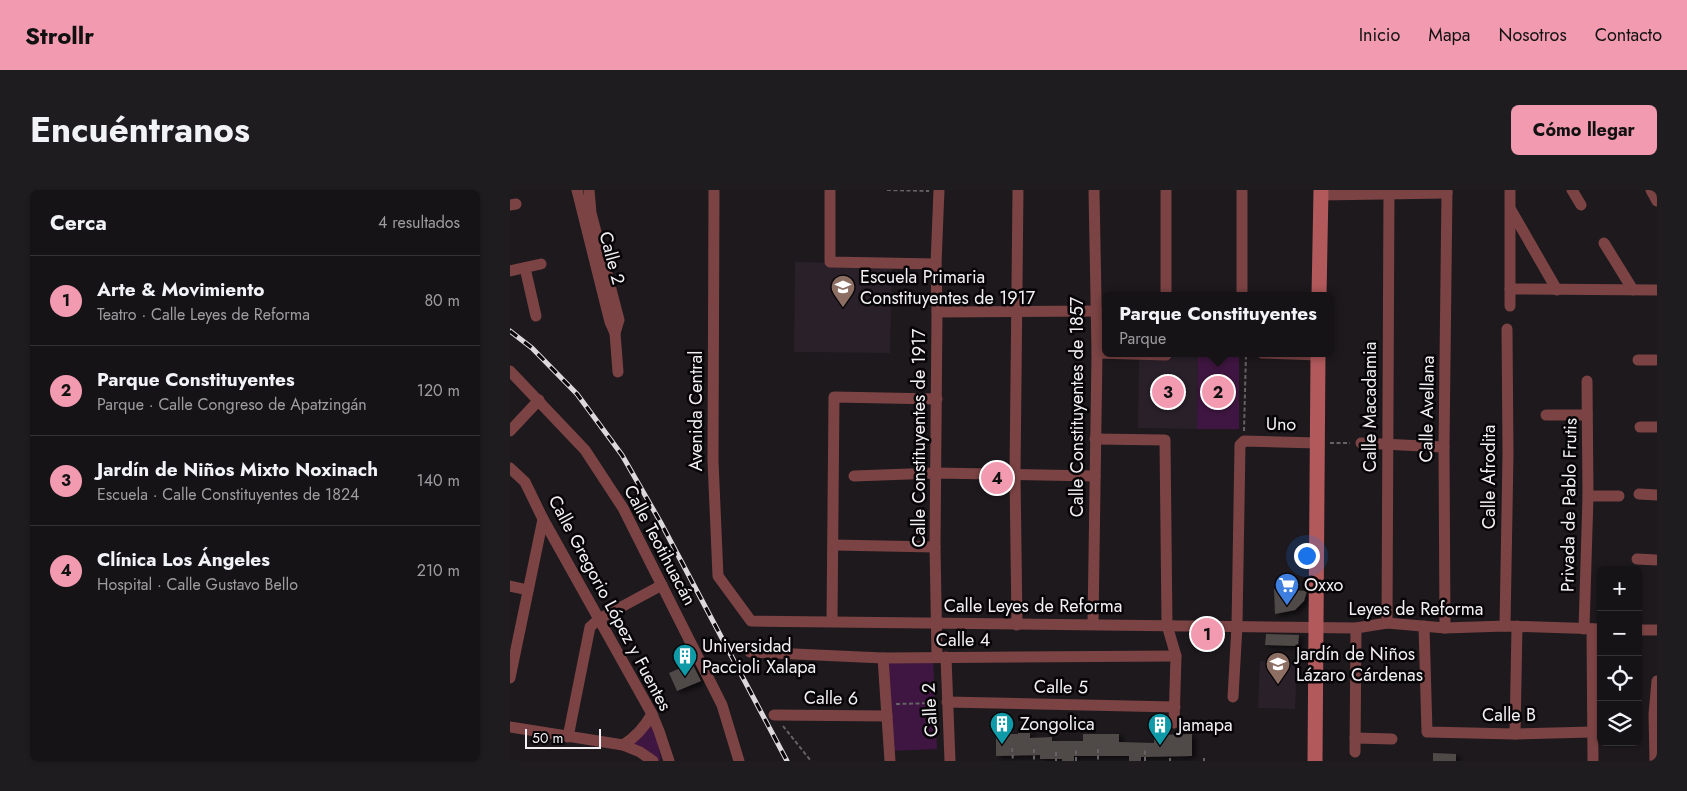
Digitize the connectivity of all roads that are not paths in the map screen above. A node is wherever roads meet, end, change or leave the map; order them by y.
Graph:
1 (577, 190) edge
2 (589, 190) edge
3 (714, 190) edge
4 (830, 190) edge
5 (1018, 190) edge
6 (1094, 190) edge
7 (1166, 190) edge
8 (1242, 190) edge
9 (1510, 190) edge
10 (1572, 190) edge
11 (1651, 190) edge
12 (938, 191) edge
13 (1447, 191) edge
14 (1321, 192) edge
15 (1389, 192) edge
16 (1657, 201) edge
17 (1581, 205) dead end
18 (1510, 208) junction
19 (1604, 243) dead end
20 (540, 264) dead end
21 (936, 264) junction
22 (525, 268) junction
23 (510, 271) edge
24 (1510, 289) junction
25 (1557, 290) junction
26 (1633, 290) junction
27 (1657, 290) edge
28 (1166, 292) edge
29 (1242, 292) edge
30 (1319, 292) edge
31 (1510, 306) dead end
32 (1096, 311) junction
33 (937, 312) junction
34 (1017, 313) junction
35 (536, 316) dead end
36 (1507, 329) dead end
37 (615, 333) junction
38 (1097, 353) junction
39 (1102, 353) edge
40 (1318, 357) edge
41 (1638, 360) dead end
42 (1657, 360) edge
43 (510, 371) edge
44 (618, 372) dead end
45 (1587, 381) dead end
46 (937, 399) junction
47 (540, 400) junction
48 (1546, 415) dead end
49 (1587, 415) junction
50 (1657, 427) edge
51 (1640, 428) dead end
52 (510, 431) edge
53 (1095, 439) junction
54 (1317, 443) junction
55 (1361, 443) road end
56 (1388, 444) junction
57 (1444, 447) junction
58 (510, 468) edge
59 (936, 473) junction
60 (1015, 474) junction
61 (854, 476) dead end
62 (1095, 476) junction
63 (1639, 494) dead end
64 (1657, 495) edge
65 (1588, 496) junction
66 (1619, 496) dead end
67 (543, 519) junction
68 (833, 545) junction
69 (935, 546) junction
70 (1637, 559) dead end
71 (1657, 560) edge
72 (662, 585) junction
73 (510, 586) edge
74 (528, 590) junction
75 (599, 619) junction
76 (751, 621) joint
77 (832, 622) junction
78 (936, 623) junction
79 (1388, 623) junction
80 (1093, 624) junction
81 (1017, 625) junction
82 (1166, 625) junction
83 (1237, 626) junction
84 (1424, 626) junction
85 (1511, 626) junction
86 (1315, 627) junction
87 (1356, 628) junction
88 (1444, 628) junction
89 (1592, 629) edge
90 (1642, 630) edge
91 (1657, 630) edge
92 (750, 652) dead end
93 (1176, 656) junction
94 (941, 657) junction
95 (883, 658) junction
96 (510, 678) edge
97 (1657, 681) edge
98 (1233, 697) dead end
99 (947, 704) junction
100 (1175, 707) junction
101 (652, 714) junction
102 (774, 715) road end
103 (887, 716) junction
104 (1174, 723) dead end
105 (510, 728) edge
106 (1592, 732) junction
107 (1516, 734) junction
108 (568, 736) junction
109 (1355, 738) junction
110 (1392, 739) dead end
111 (623, 745) junction
112 (1355, 752) dead end
113 (654, 761) edge
114 (669, 761) edge
115 (739, 761) edge
116 (890, 761) edge
117 (950, 761) edge
118 (1315, 761) edge
119 (1592, 761) edge
120 (1655, 761) edge

1 - 37 street, Calle 2
2 - 37 street, Calle 2
3 - 76 street, Avenida Central
4 - 21 street
5 - 34 street
6 - 32 street, Calle Constituyentes de 1857
7 - 28 street
8 - 29 street
9 - 18 street
10 - 17 street
11 - 16 street
12 - 21 street, Calle Constituyentes de 1917
13 - 15 street
13 - 57 street, Calle Avellana
14 - 15 street
14 - 30 main road
15 - 56 street, Calle Macadamia
18 - 24 street
18 - 25 street
19 - 26 street
20 - 22 street
21 - 33 street, Calle Constituyentes de 1917
22 - 23 street
22 - 35 street
24 - 25 street
24 - 31 street
25 - 26 street
26 - 27 street
32 - 34 street
32 - 38 street, Calle Constituyentes de 1857
33 - 34 street
33 - 46 street, Calle Constituyentes de 1917
34 - 60 street
36 - 85 street, Calle Afrodita
37 - 44 street, Calle 2
38 - 39 street
38 - 53 street, Calle Constituyentes de 1857
40 - 54 main road
41 - 42 street
43 - 47 street, Calle Teotihuacán
45 - 49 street, Privada de Pablo Frutis
46 - 59 street, Calle Constituyentes de 1917
46 - 68 street
47 - 52 street
47 - 72 street, Calle Teotihuacán
48 - 49 street
49 - 65 street, Privada de Pablo Frutis
50 - 51 street
53 - 62 street, Calle Constituyentes de 1857
53 - 82 street
54 - 83 street, Uno
54 - 86 main road
55 - 56 street
56 - 57 street
56 - 79 street, Calle Macadamia
57 - 88 street, Calle Avellana
58 - 67 street, Calle Gregorio López y Fuentes
59 - 60 street
59 - 61 street
59 - 69 street, Calle Constituyentes de 1917
60 - 62 street
60 - 81 street
62 - 80 street, Calle Constituyentes de 1857
63 - 64 street
65 - 66 street
65 - 89 street, Privada de Pablo Frutis
67 - 74 street
67 - 75 street, Calle Gregorio López y Fuentes
68 - 69 street
68 - 77 street
69 - 78 street, Calle Constituyentes de 1917
70 - 71 street
72 - 75 street
72 - 115 street, Calle Teotihuacán
73 - 74 street
74 - 96 street
75 - 101 street, Calle Gregorio López y Fuentes
75 - 108 street
76 - 77 street, Calle Leyes de Reforma
77 - 78 street, Calle Leyes de Reforma
78 - 81 street, Calle Leyes de Reforma
78 - 94 street, Calle Constituyentes de 1917
79 - 84 street, Leyes de Reforma
79 - 87 street, Leyes de Reforma
80 - 81 street, Calle Leyes de Reforma
80 - 82 street, Calle Leyes de Reforma
82 - 83 street, Calle Leyes de Reforma
82 - 93 street
83 - 86 street, Calle Leyes de Reforma
83 - 98 street
84 - 88 street, Leyes de Reforma
84 - 107 street, Calle B
85 - 88 street, Leyes de Reforma
85 - 89 street
85 - 107 street, Calle Afrodita
86 - 87 street, Leyes de Reforma
86 - 118 main road
87 - 109 street
89 - 106 street, Privada de Pablo Frutis
90 - 91 street
92 - 95 street, Calle 4
93 - 94 street, Calle 4
93 - 100 street
94 - 95 street, Calle 4
94 - 99 street, Calle 2
95 - 103 street
97 - 120 street
99 - 100 street, Calle 5
99 - 117 street, Calle 2
100 - 104 street
101 - 111 street
101 - 114 street, Calle Gregorio López y Fuentes
102 - 103 street, Calle 6
103 - 116 street
105 - 108 street
106 - 107 street, Calle B
106 - 119 street, Privada de Pablo Frutis
108 - 111 street
109 - 110 street
109 - 112 street
111 - 113 street

